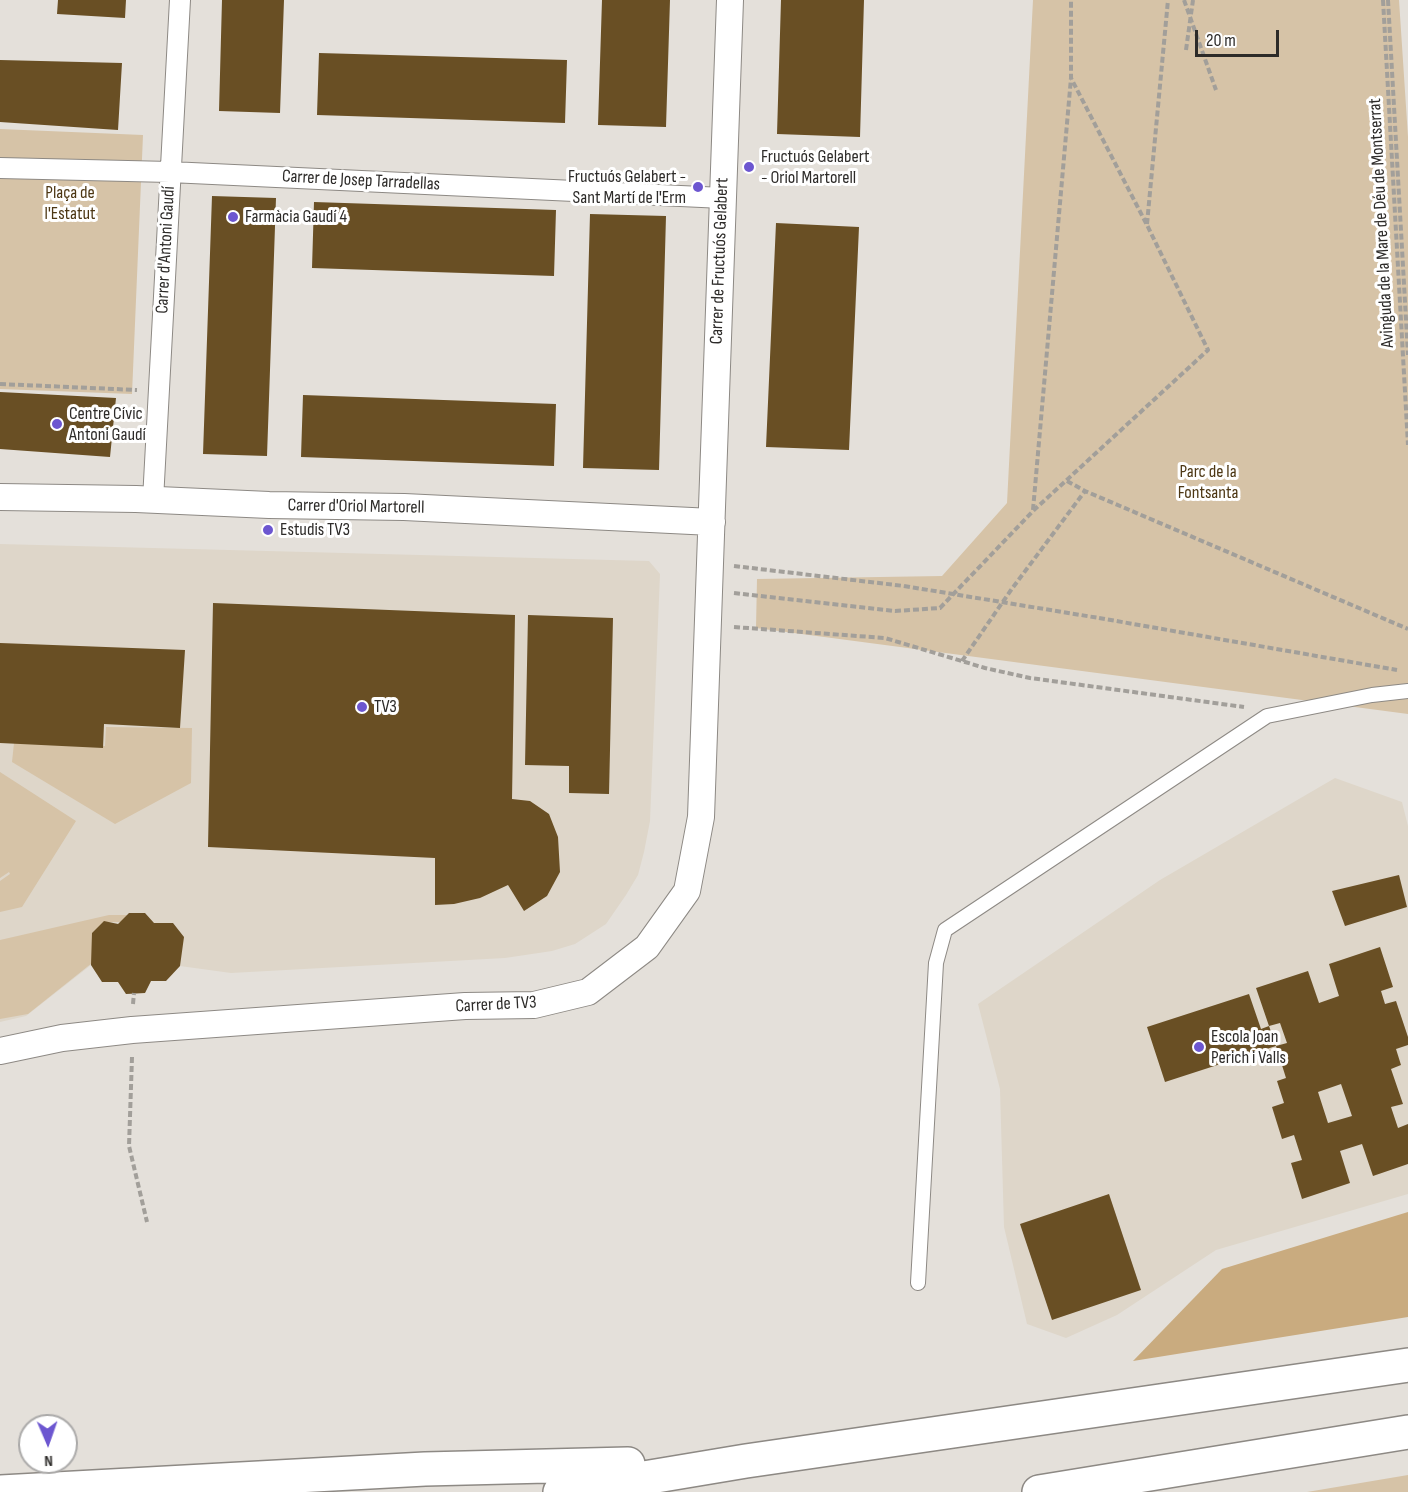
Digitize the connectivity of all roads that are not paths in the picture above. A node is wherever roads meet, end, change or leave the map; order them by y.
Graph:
1 (180, 0) edge
2 (730, 0) edge
3 (0, 168) edge
4 (170, 172) junction
5 (723, 198) junction
6 (0, 497) edge
7 (153, 500) junction
8 (712, 522) junction
9 (1408, 691) edge
10 (0, 1051) edge
11 (918, 1283) dead end
12 (1408, 1365) edge
13 (1408, 1432) edge
14 (746, 1461) junction
15 (1, 1492) edge
16 (560, 1492) edge
17 (1039, 1492) edge

1 - 4 street, Carrer d'Antoni Gaudí
2 - 5 street, Carrer de Fructuós Gelabert
3 - 4 street, Carrer de Josep Tarradellas
4 - 5 street, Carrer de Josep Tarradellas
4 - 7 street, Carrer d'Antoni Gaudí
5 - 8 street, Carrer de Fructuós Gelabert
6 - 7 street, Carrer d'Oriol Martorell
7 - 8 street, Carrer d'Oriol Martorell
8 - 10 street, Carrer de TV3
9 - 11 lane
12 - 14 highway
13 - 17 highway
14 - 15 highway
14 - 16 highway

